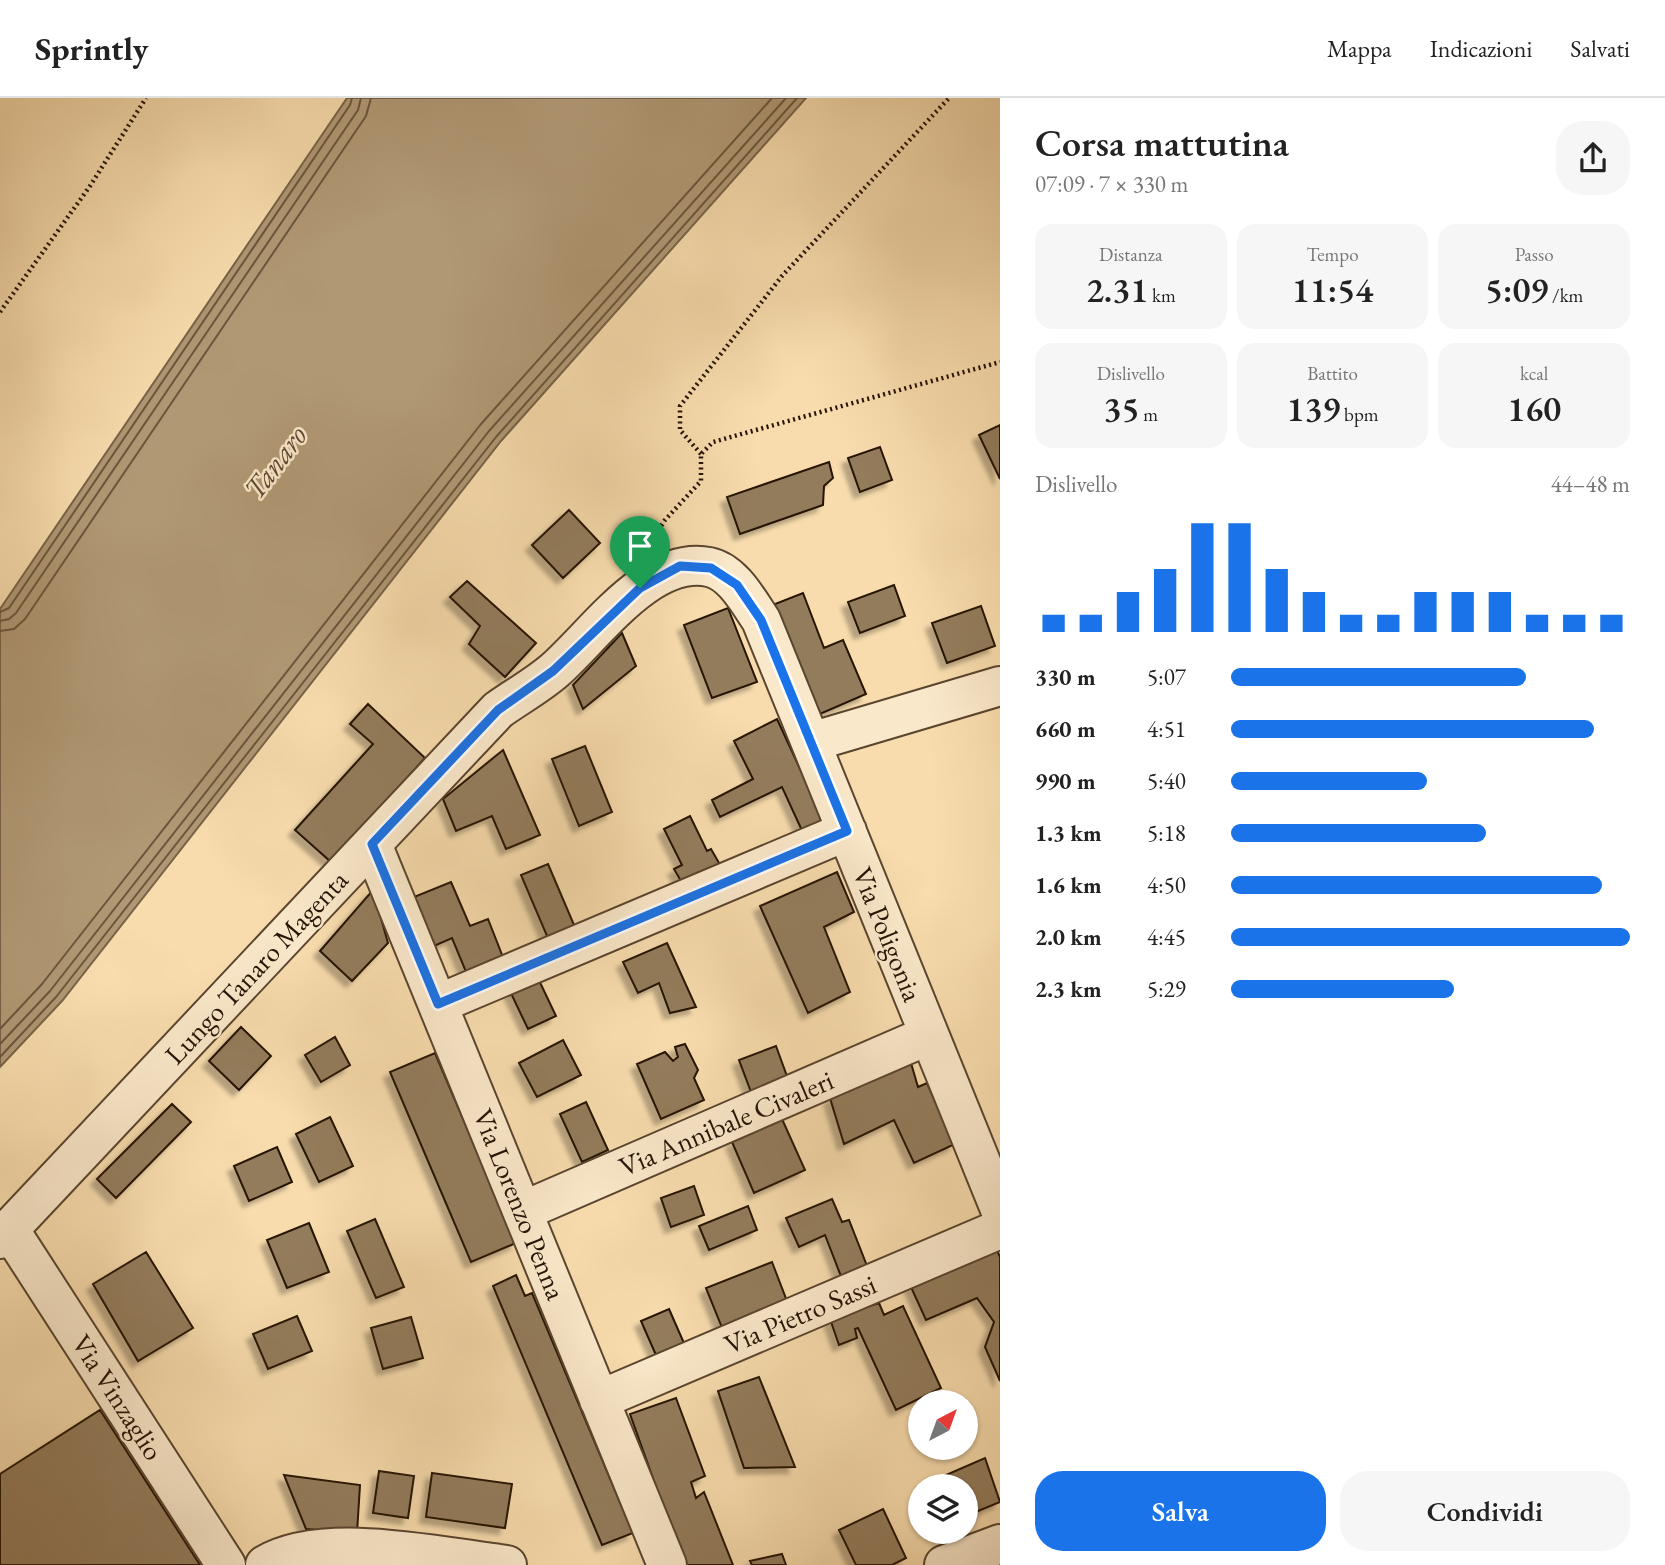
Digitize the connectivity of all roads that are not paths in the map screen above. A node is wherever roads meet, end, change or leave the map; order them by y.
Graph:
1 (761, 620) joint
2 (1000, 686) edge
3 (811, 742) junction
4 (847, 831) junction
5 (372, 844) junction
6 (438, 1004) junction
7 (929, 1035) junction
8 (1000, 1209) edge
9 (523, 1211) junction
10 (1000, 1229) edge
11 (5, 1234) edge
12 (599, 1400) junction
13 (1000, 1544) edge
14 (226, 1565) edge
15 (265, 1565) edge
16 (507, 1565) edge
17 (667, 1565) edge
18 (944, 1565) edge

1 - 3 street, Via Poligonia
1 - 5 street, Lungo Tanaro Magenta
2 - 3 street
3 - 4 street, Via Poligonia
4 - 6 street
4 - 7 street, Via Poligonia
5 - 6 street, Via Lorenzo Penna
5 - 11 street, Lungo Tanaro Magenta
6 - 9 street, Via Lorenzo Penna
7 - 8 street, Via Poligonia
7 - 9 street, Via Annibale Civaleri
9 - 12 street, Via Lorenzo Penna
10 - 12 street, Via Pietro Sassi
11 - 14 street, Via Vinzaglio
12 - 17 street, Via Lorenzo Penna
13 - 18 street
15 - 16 street

